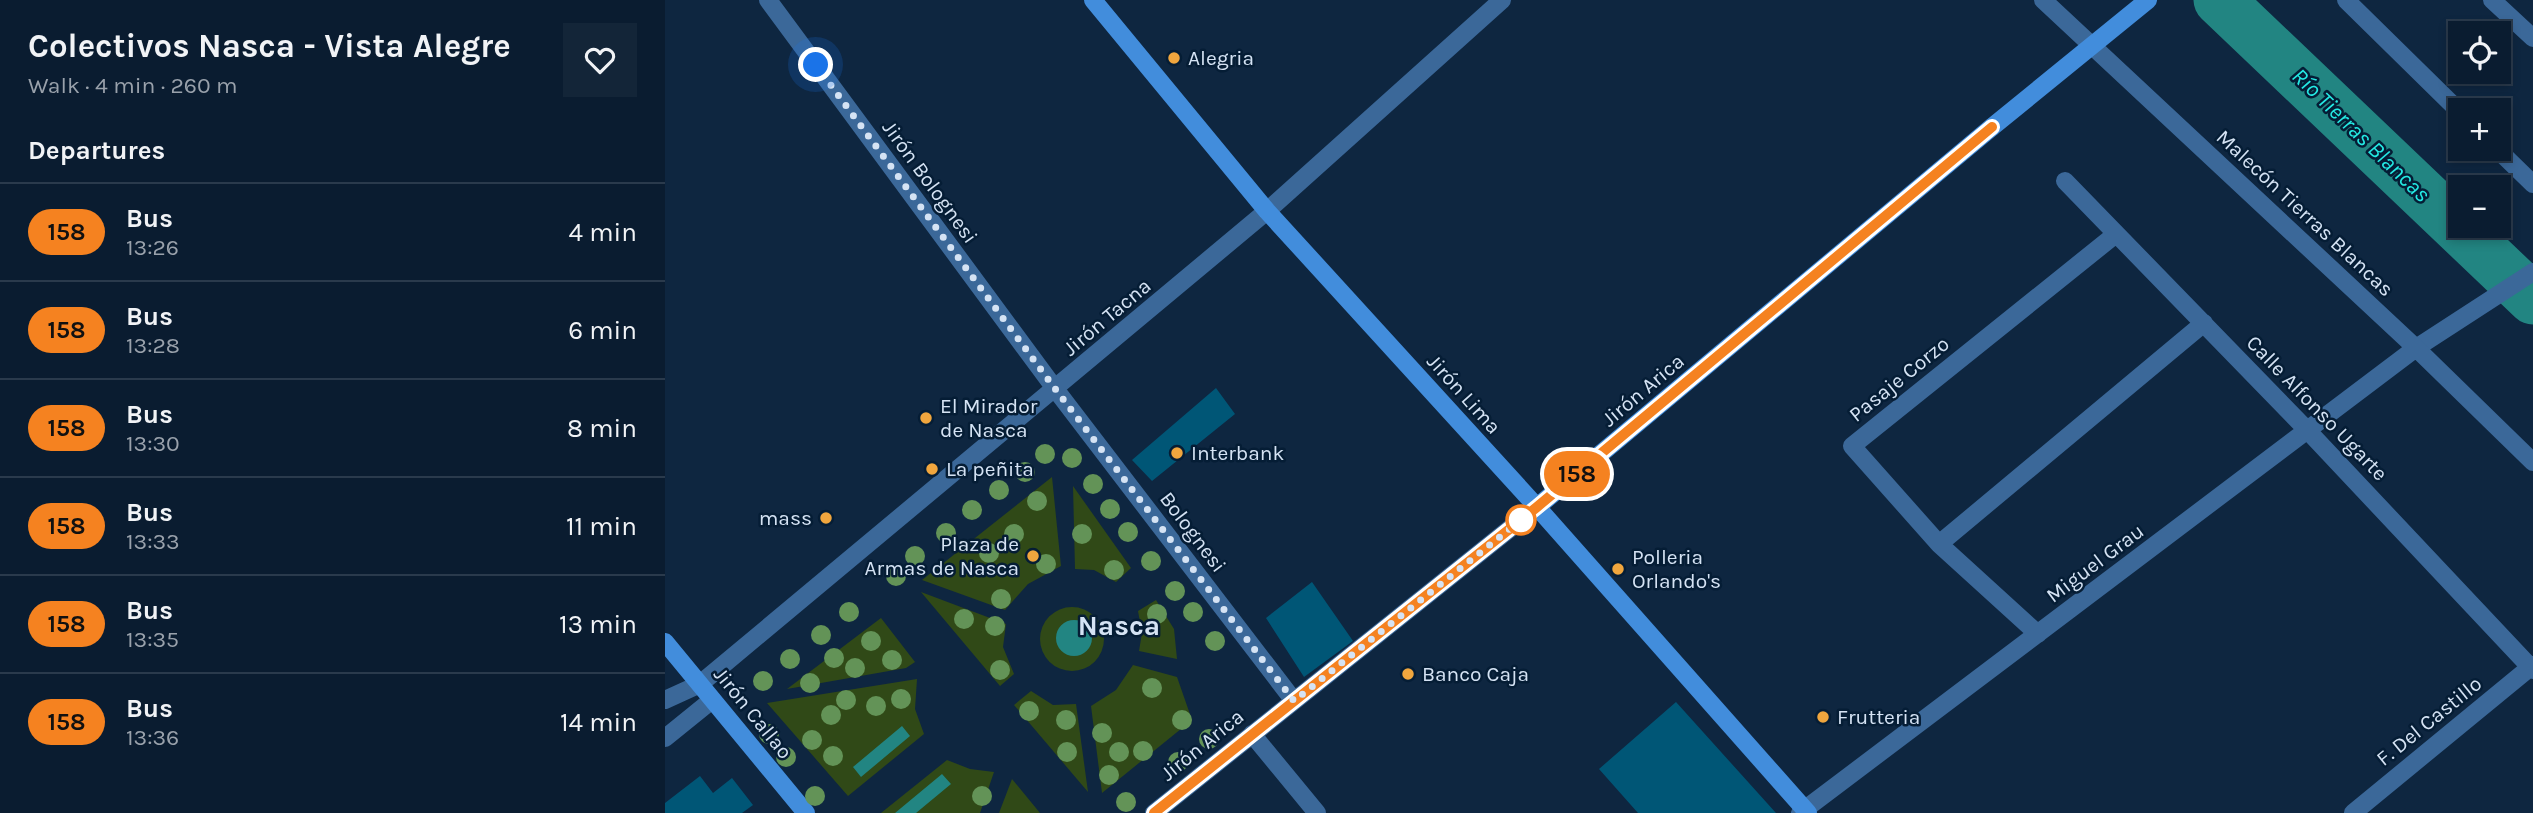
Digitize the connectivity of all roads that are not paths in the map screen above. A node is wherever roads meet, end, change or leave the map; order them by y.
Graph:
1 (768, 0) edge
2 (1093, 0) edge
3 (1502, 0) edge
4 (2043, 0) edge
5 (2148, 0) edge
6 (2346, 0) edge
7 (2492, 0) edge
8 (2533, 38) edge
9 (2448, 100) edge
10 (2509, 161) edge
11 (2066, 181) dead end
12 (2533, 184) edge
13 (1267, 211) junction
14 (2116, 234) junction
15 (2533, 272) edge
16 (2203, 323) junction
17 (2416, 348) junction
18 (1056, 390) junction
19 (2309, 432) junction
20 (2533, 462) edge
21 (1537, 507) junction
22 (1939, 544) junction
23 (2038, 634) junction
24 (665, 642) edge
25 (2532, 667) edge
26 (700, 684) junction
27 (665, 700) edge
28 (712, 700) junction
29 (1294, 701) junction
30 (1252, 734) junction
31 (665, 738) edge
32 (1804, 812) edge
33 (806, 813) edge
34 (1154, 813) edge
35 (1317, 813) edge
36 (2353, 813) edge

1 - 18 street, Jirón Bolognesi
2 - 13 street, Jirón Lima
3 - 13 street, Jirón Tacna
4 - 17 street, Malecón Tierras Blancas
5 - 21 street, Jirón Arica, bridge
6 - 9 street
7 - 8 street
10 - 12 street
11 - 14 street, Calle Alfonso Ugarte
13 - 18 street, Jirón Tacna
13 - 21 street, Jirón Lima
14 - 16 street, Calle Alfonso Ugarte
14 - 22 street, Pasaje Corzo
15 - 17 street, Miguel Grau
16 - 19 street, Calle Alfonso Ugarte
16 - 22 street
17 - 19 street, Miguel Grau
17 - 20 street, Malecón Tierras Blancas
18 - 26 street, Jirón Tacna
18 - 29 street, Bolognesi
19 - 23 street, Miguel Grau
19 - 25 street, Calle Alfonso Ugarte
21 - 29 street, Jirón Arica
21 - 32 street, Jirón Lima
22 - 23 street, Pasaje Corzo
23 - 32 street, Miguel Grau
24 - 26 street, Jirón Callao
25 - 36 street, F. Del Castillo
26 - 27 street, Jirón Tacna
26 - 28 street, Jirón Callao
28 - 31 street
28 - 33 street, Jirón Callao
29 - 30 street, Jirón Arica
30 - 34 street, Jirón Arica
30 - 35 street

